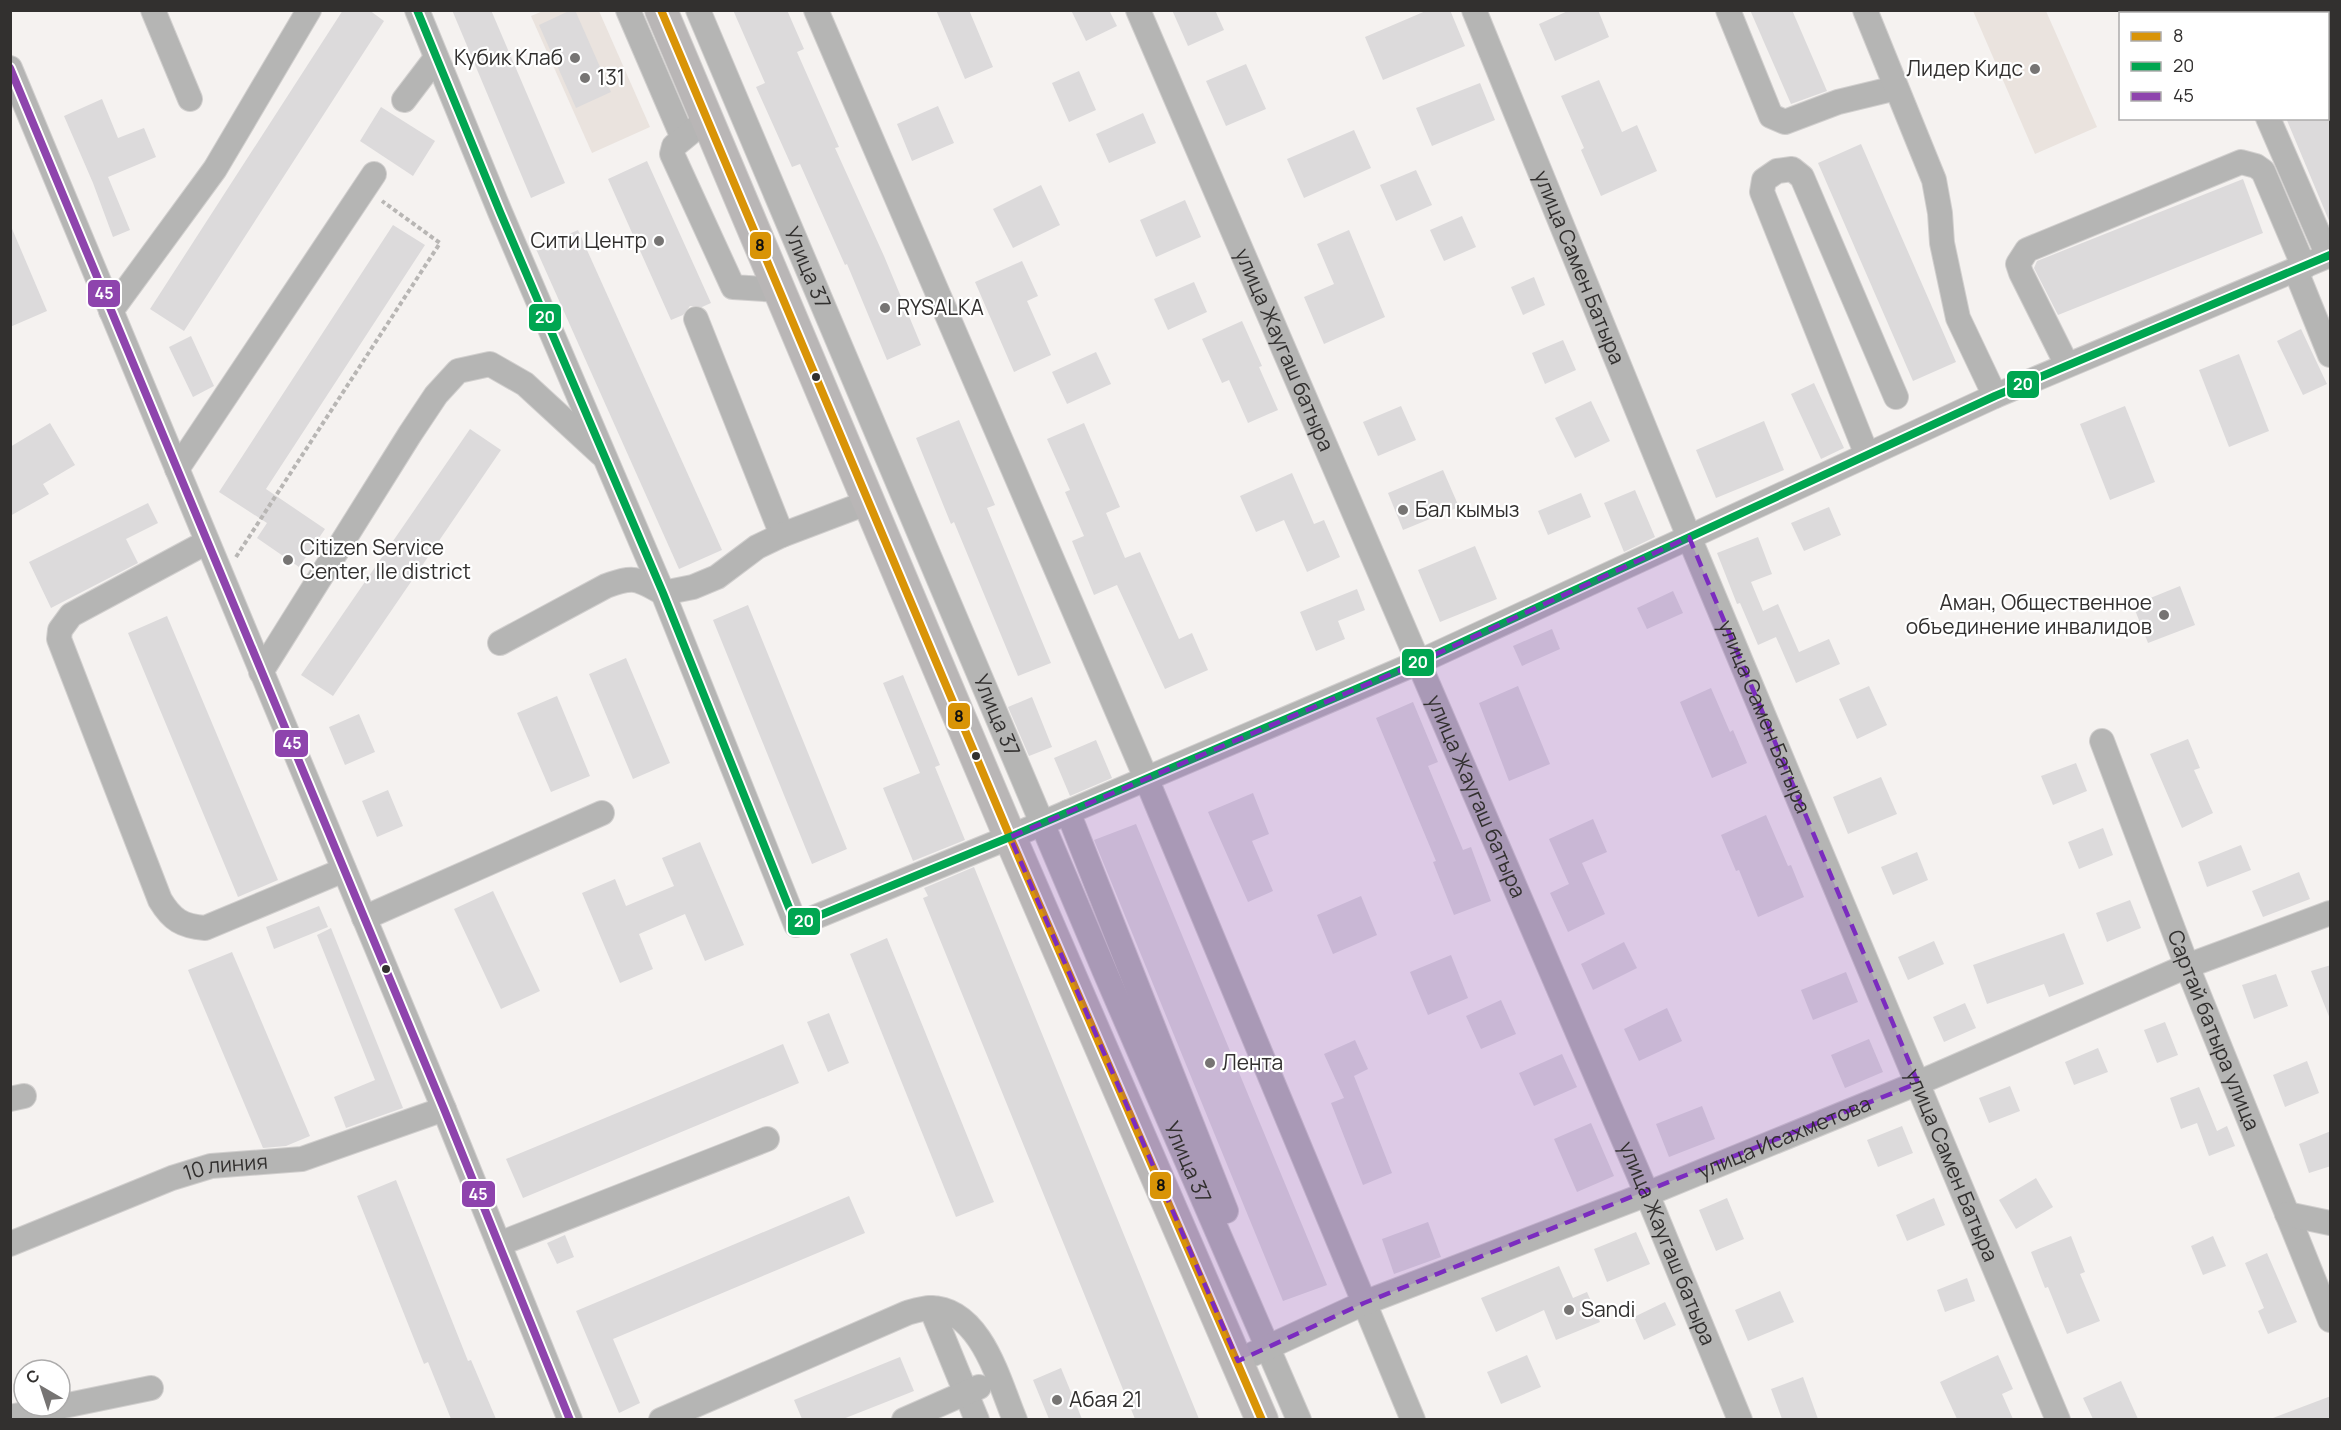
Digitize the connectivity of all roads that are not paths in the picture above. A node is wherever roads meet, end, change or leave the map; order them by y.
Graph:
1 (153, 10) edge
2 (309, 10) edge
3 (417, 10) edge
4 (628, 10) edge
5 (661, 10) edge
6 (698, 10) edge
7 (816, 10) edge
8 (1138, 10) edge
9 (1474, 10) edge
10 (1728, 10) edge
11 (1864, 10) edge
12 (436, 58) junction
13 (10, 68) edge
14 (1896, 88) junction
15 (190, 99) dead end
16 (404, 100) dead end
17 (707, 118) junction
18 (2269, 120) edge
19 (683, 138) junction
20 (369, 182) road end
21 (2329, 256) edge
22 (2300, 269) junction
23 (780, 290) junction
24 (111, 311) junction
25 (696, 320) dead end
26 (2331, 355) edge
27 (2067, 365) junction
28 (1995, 396) junction
29 (1896, 397) dead end
30 (1867, 455) junction
31 (607, 459) junction
32 (177, 469) junction
33 (870, 502) junction
34 (783, 535) junction
35 (1689, 537) junction
36 (207, 542) junction
37 (663, 593) junction
38 (500, 643) dead end
39 (1419, 662) junction
40 (261, 672) junction
41 (2102, 741) dead end
42 (1146, 778) junction
43 (1068, 812) junction
44 (602, 813) dead end
45 (1010, 837) junction
46 (344, 870) junction
47 (2331, 913) edge
48 (364, 918) junction
49 (2187, 966) junction
50 (1918, 1083) junction
51 (444, 1109) junction
52 (767, 1139) dead end
53 (1647, 1194) junction
54 (2286, 1214) junction
55 (2331, 1223) edge
56 (10, 1244) edge
57 (499, 1244) junction
58 (1364, 1303) junction
59 (1214, 1305) junction
60 (931, 1308) junction
61 (2331, 1320) edge
62 (1238, 1361) junction
63 (998, 1379) junction
64 (151, 1388) dead end
65 (966, 1393) junction
66 (10, 1417) edge
67 (570, 1419) edge
68 (661, 1419) edge
69 (904, 1419) edge
70 (977, 1419) edge
71 (1016, 1419) edge
72 (1262, 1419) edge
73 (1299, 1419) edge
74 (1413, 1419) edge
75 (1740, 1419) edge
76 (2058, 1419) edge

1 - 15 street
2 - 24 street
3 - 12 street
4 - 19 street
5 - 17 main road
6 - 73 street, Улица 37
7 - 42 street
8 - 39 street, улица Жаугаш батыра
9 - 35 street, улица Самен Батыра
10 - 14 street
11 - 14 street
12 - 16 street
12 - 31 street
13 - 24 street
14 - 28 street
17 - 19 street
17 - 23 main road
18 - 21 street
19 - 23 street
20 - 32 street
21 - 22 street
22 - 26 street
22 - 27 street
22 - 27 street
23 - 33 main road
24 - 32 street
25 - 34 street
27 - 28 street
28 - 30 street
29 - 30 street
30 - 35 street
31 - 37 street
31 - 40 street
32 - 36 street
33 - 34 street
33 - 45 main road
34 - 37 street
35 - 39 street
35 - 50 street, улица Самен Батыра
36 - 40 street
36 - 46 street
37 - 38 street
37 - 45 street
39 - 42 street
39 - 53 street, улица Жаугаш батыра
40 - 46 street
41 - 49 street, Сартай батыра улица
42 - 43 street
42 - 58 street
43 - 45 street
43 - 59 street
44 - 48 street
45 - 59 main road
46 - 48 street
47 - 49 street, улица Исахметова
48 - 51 street
49 - 50 street, улица Исахметова
49 - 54 street, Сартай батыра улица
50 - 53 street, улица Исахметова
50 - 76 street, улица Самен Батыра
51 - 56 street, 10 линия
51 - 57 street
52 - 57 street
53 - 58 street, улица Исахметова
53 - 75 street, улица Жаугаш батыра
54 - 55 street
54 - 61 street, Сартай батыра улица
57 - 67 street
58 - 62 street, улица Исахметова
58 - 74 street
59 - 62 main road
60 - 63 street
60 - 65 street
60 - 68 street
62 - 72 main road
63 - 65 street
63 - 71 street
64 - 66 street
65 - 69 street
65 - 70 street

